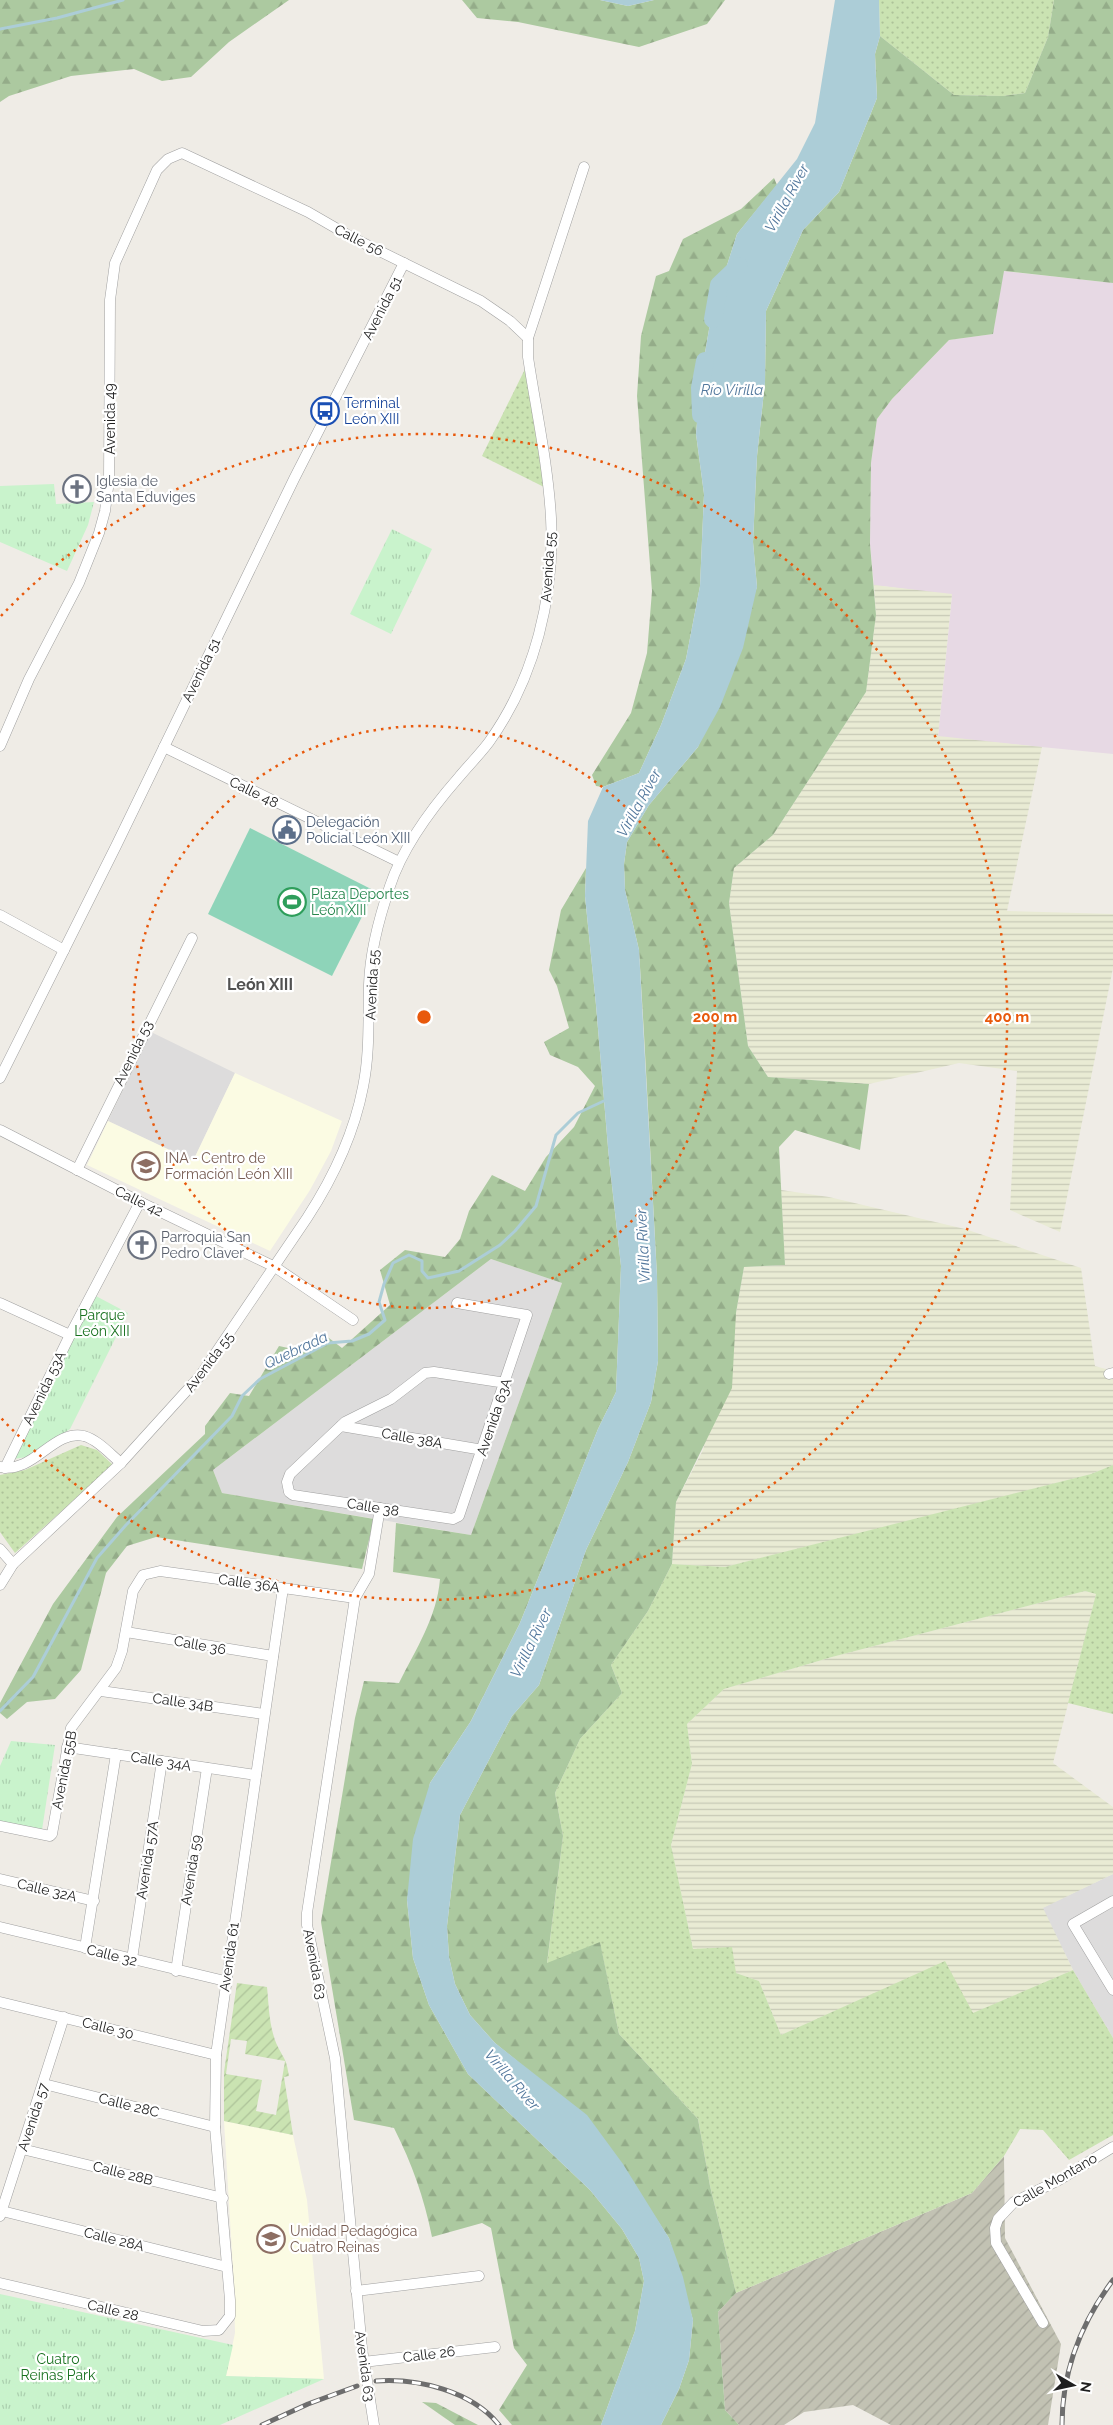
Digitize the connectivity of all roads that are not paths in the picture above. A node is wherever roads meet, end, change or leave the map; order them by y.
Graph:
1 (182, 153) joint
2 (584, 167) dead end
3 (404, 263) junction
4 (528, 338) junction
5 (0, 746) edge
6 (164, 747) junction
7 (399, 862) junction
8 (0, 915) edge
9 (192, 938) dead end
10 (64, 950) junction
11 (0, 1078) edge
12 (0, 1130) edge
13 (77, 1170) junction
14 (140, 1202) junction
15 (275, 1267) junction
16 (0, 1302) edge
17 (457, 1303) dead end
18 (352, 1320) dead end
19 (70, 1334) junction
20 (506, 1383) junction
21 (341, 1426) junction
22 (483, 1450) junction
23 (121, 1463) junction
24 (3, 1468) edge
25 (380, 1508) junction
26 (458, 1517) joint
27 (0, 1549) edge
28 (13, 1564) junction
29 (143, 1575) joint
30 (0, 1585) edge
31 (283, 1588) junction
32 (355, 1598) junction
33 (126, 1632) junction
34 (273, 1656) junction
35 (101, 1691) junction
36 (264, 1714) junction
37 (67, 1747) junction
38 (116, 1754) junction
39 (162, 1761) junction
40 (207, 1768) junction
41 (256, 1775) junction
42 (0, 1826) edge
43 (0, 1879) edge
44 (94, 1901) junction
45 (1113, 1901) edge
46 (0, 1927) edge
47 (84, 1948) junction
48 (132, 1959) junction
49 (176, 1971) junction
50 (225, 1981) junction
51 (1113, 1990) edge
52 (0, 2002) edge
53 (64, 2017) junction
54 (216, 2055) junction
55 (44, 2084) junction
56 (215, 2127) junction
57 (1113, 2147) edge
58 (22, 2149) junction
59 (223, 2198) junction
60 (1, 2214) edge
61 (227, 2267) junction
62 (479, 2276) dead end
63 (0, 2283) edge
64 (356, 2291) junction
65 (1043, 2323) dead end
66 (224, 2326) joint
67 (495, 2347) dead end
68 (363, 2362) junction
69 (374, 2425) edge

1 - 3 street, Calle 56
1 - 5 street, Avenida 49
2 - 4 street, Avenida 55
3 - 4 street, Calle 56
3 - 6 street, Avenida 51
4 - 7 street, Avenida 55
6 - 7 street, Calle 48
6 - 10 street, Avenida 51
7 - 15 street, Avenida 55
8 - 10 street
9 - 13 street, Avenida 53
10 - 11 street, Avenida 51
12 - 13 street, Calle 42
13 - 14 street, Calle 42
14 - 15 street, Calle 42
14 - 19 street, Avenida 53A
15 - 18 street, Calle 42
15 - 23 street, Avenida 55
16 - 19 street
17 - 20 street, Avenida 63A
19 - 24 street, Avenida 53A
20 - 21 street
20 - 22 street, Avenida 63A
21 - 22 street, Calle 38A
21 - 25 street, Calle 38
22 - 26 street, Avenida 63A
23 - 24 street
23 - 28 street, Avenida 55
25 - 26 street, Calle 38
25 - 32 street, Avenida 63
27 - 28 street
28 - 30 street, Avenida 55
29 - 31 street, Calle 36A
29 - 33 street, Avenida 55B
31 - 32 street, Calle 36A
31 - 34 street, Avenida 61
32 - 64 street, Avenida 63
33 - 34 street, Calle 36
33 - 35 street, Avenida 55B
34 - 36 street, Avenida 61
35 - 36 street, Calle 34B
35 - 37 street, Avenida 55B
36 - 41 street, Avenida 61
37 - 38 street, Calle 34A
37 - 42 street, Avenida 55B
38 - 39 street, Calle 34A
38 - 44 street
39 - 40 street, Calle 34A
39 - 48 street, Avenida 57A
40 - 41 street, Calle 34A
40 - 49 street, Avenida 59
41 - 50 street, Avenida 61
43 - 44 street, Calle 32A
44 - 47 street
45 - 51 street
46 - 47 street, Calle 32
47 - 48 street, Calle 32
48 - 49 street, Calle 32
49 - 50 street, Calle 32
50 - 54 street, Avenida 61
52 - 53 street, Calle 30
53 - 54 street, Calle 30
53 - 55 street, Avenida 57
54 - 56 street, Avenida 61
55 - 56 street, Calle 28C
55 - 58 street, Avenida 57
56 - 59 street, Avenida 61
57 - 65 street, Calle Montano
58 - 59 street, Calle 28B
58 - 60 street, Avenida 57
59 - 61 street, Avenida 61
60 - 61 street, Calle 28A
61 - 66 street, Avenida 61
62 - 64 street
63 - 66 street, Calle 28
64 - 68 street, Avenida 63
67 - 68 street, Calle 26
68 - 69 street, Avenida 63

